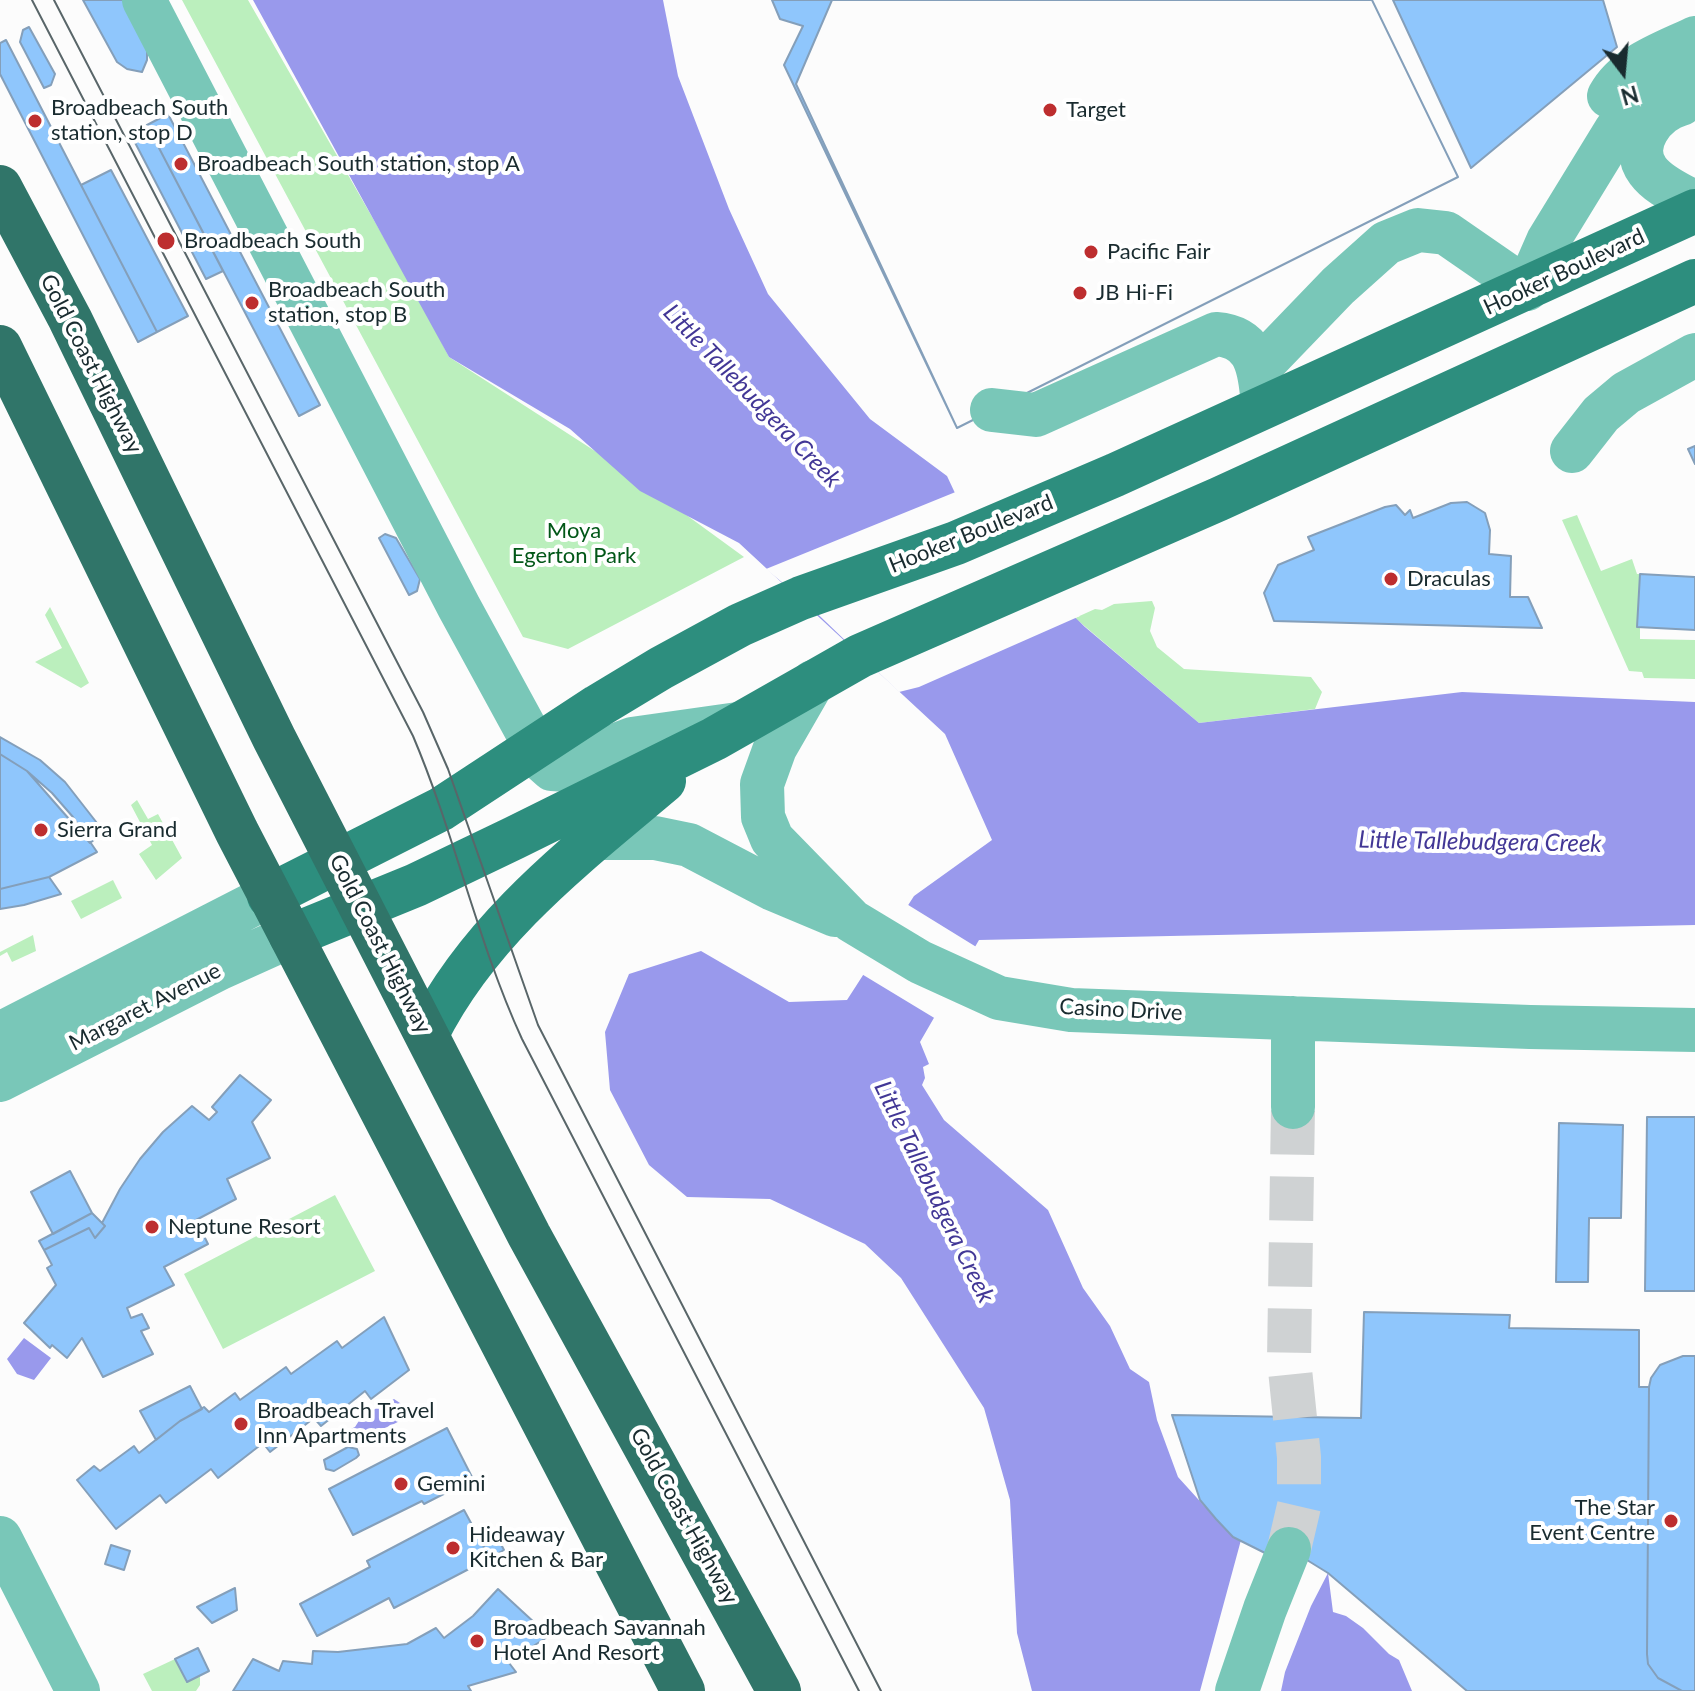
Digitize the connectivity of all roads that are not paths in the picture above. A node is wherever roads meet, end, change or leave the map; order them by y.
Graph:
1 (144, 0) edge
2 (1695, 38) edge
3 (1695, 76) edge
4 (1695, 100) edge
5 (1596, 163) junction
6 (0, 187) edge
7 (1695, 203) edge
8 (1695, 211) edge
9 (1695, 281) edge
10 (1527, 289) junction
11 (0, 347) edge
12 (1695, 355) edge
13 (1262, 389) junction
14 (992, 410) dead end
15 (1572, 451) dead end
16 (813, 682) junction
17 (727, 731) junction
18 (536, 747) junction
19 (596, 838) junction
20 (338, 862) junction
21 (269, 896) junction
22 (361, 908) junction
23 (856, 924) junction
24 (291, 936) junction
25 (1293, 1018) junction
26 (1695, 1030) edge
27 (0, 1034) edge
28 (427, 1034) junction
29 (0, 1080) edge
30 (1293, 1107) tunnel mouth
31 (1, 1541) edge
32 (1289, 1549) tunnel mouth
33 (78, 1691) edge
34 (683, 1691) edge
35 (779, 1691) edge
36 (1237, 1691) edge

1 - 18 street
2 - 5 street
3 - 5 street
4 - 7 street
5 - 10 street
6 - 20 highway, Gold Coast Highway
8 - 10 main road, Hooker Boulevard
9 - 16 main road
10 - 13 main road, Hooker Boulevard
10 - 13 street
11 - 21 highway
12 - 15 street
13 - 14 street
13 - 18 main road, Hooker Boulevard
16 - 17 main road
16 - 23 street, Casino Drive
17 - 18 street
17 - 19 main road
17 - 22 main road
18 - 20 main road, Hooker Boulevard
19 - 23 street
19 - 28 main road
20 - 21 main road, Hooker Boulevard
20 - 22 highway, Gold Coast Highway
21 - 24 highway
21 - 27 street, Margaret Avenue
22 - 24 main road
22 - 28 highway, Gold Coast Highway
23 - 25 street, Casino Drive
24 - 29 street, Margaret Avenue
24 - 34 highway
25 - 26 street, Casino Drive
25 - 30 street
28 - 35 highway, Gold Coast Highway
31 - 33 street
32 - 36 street

